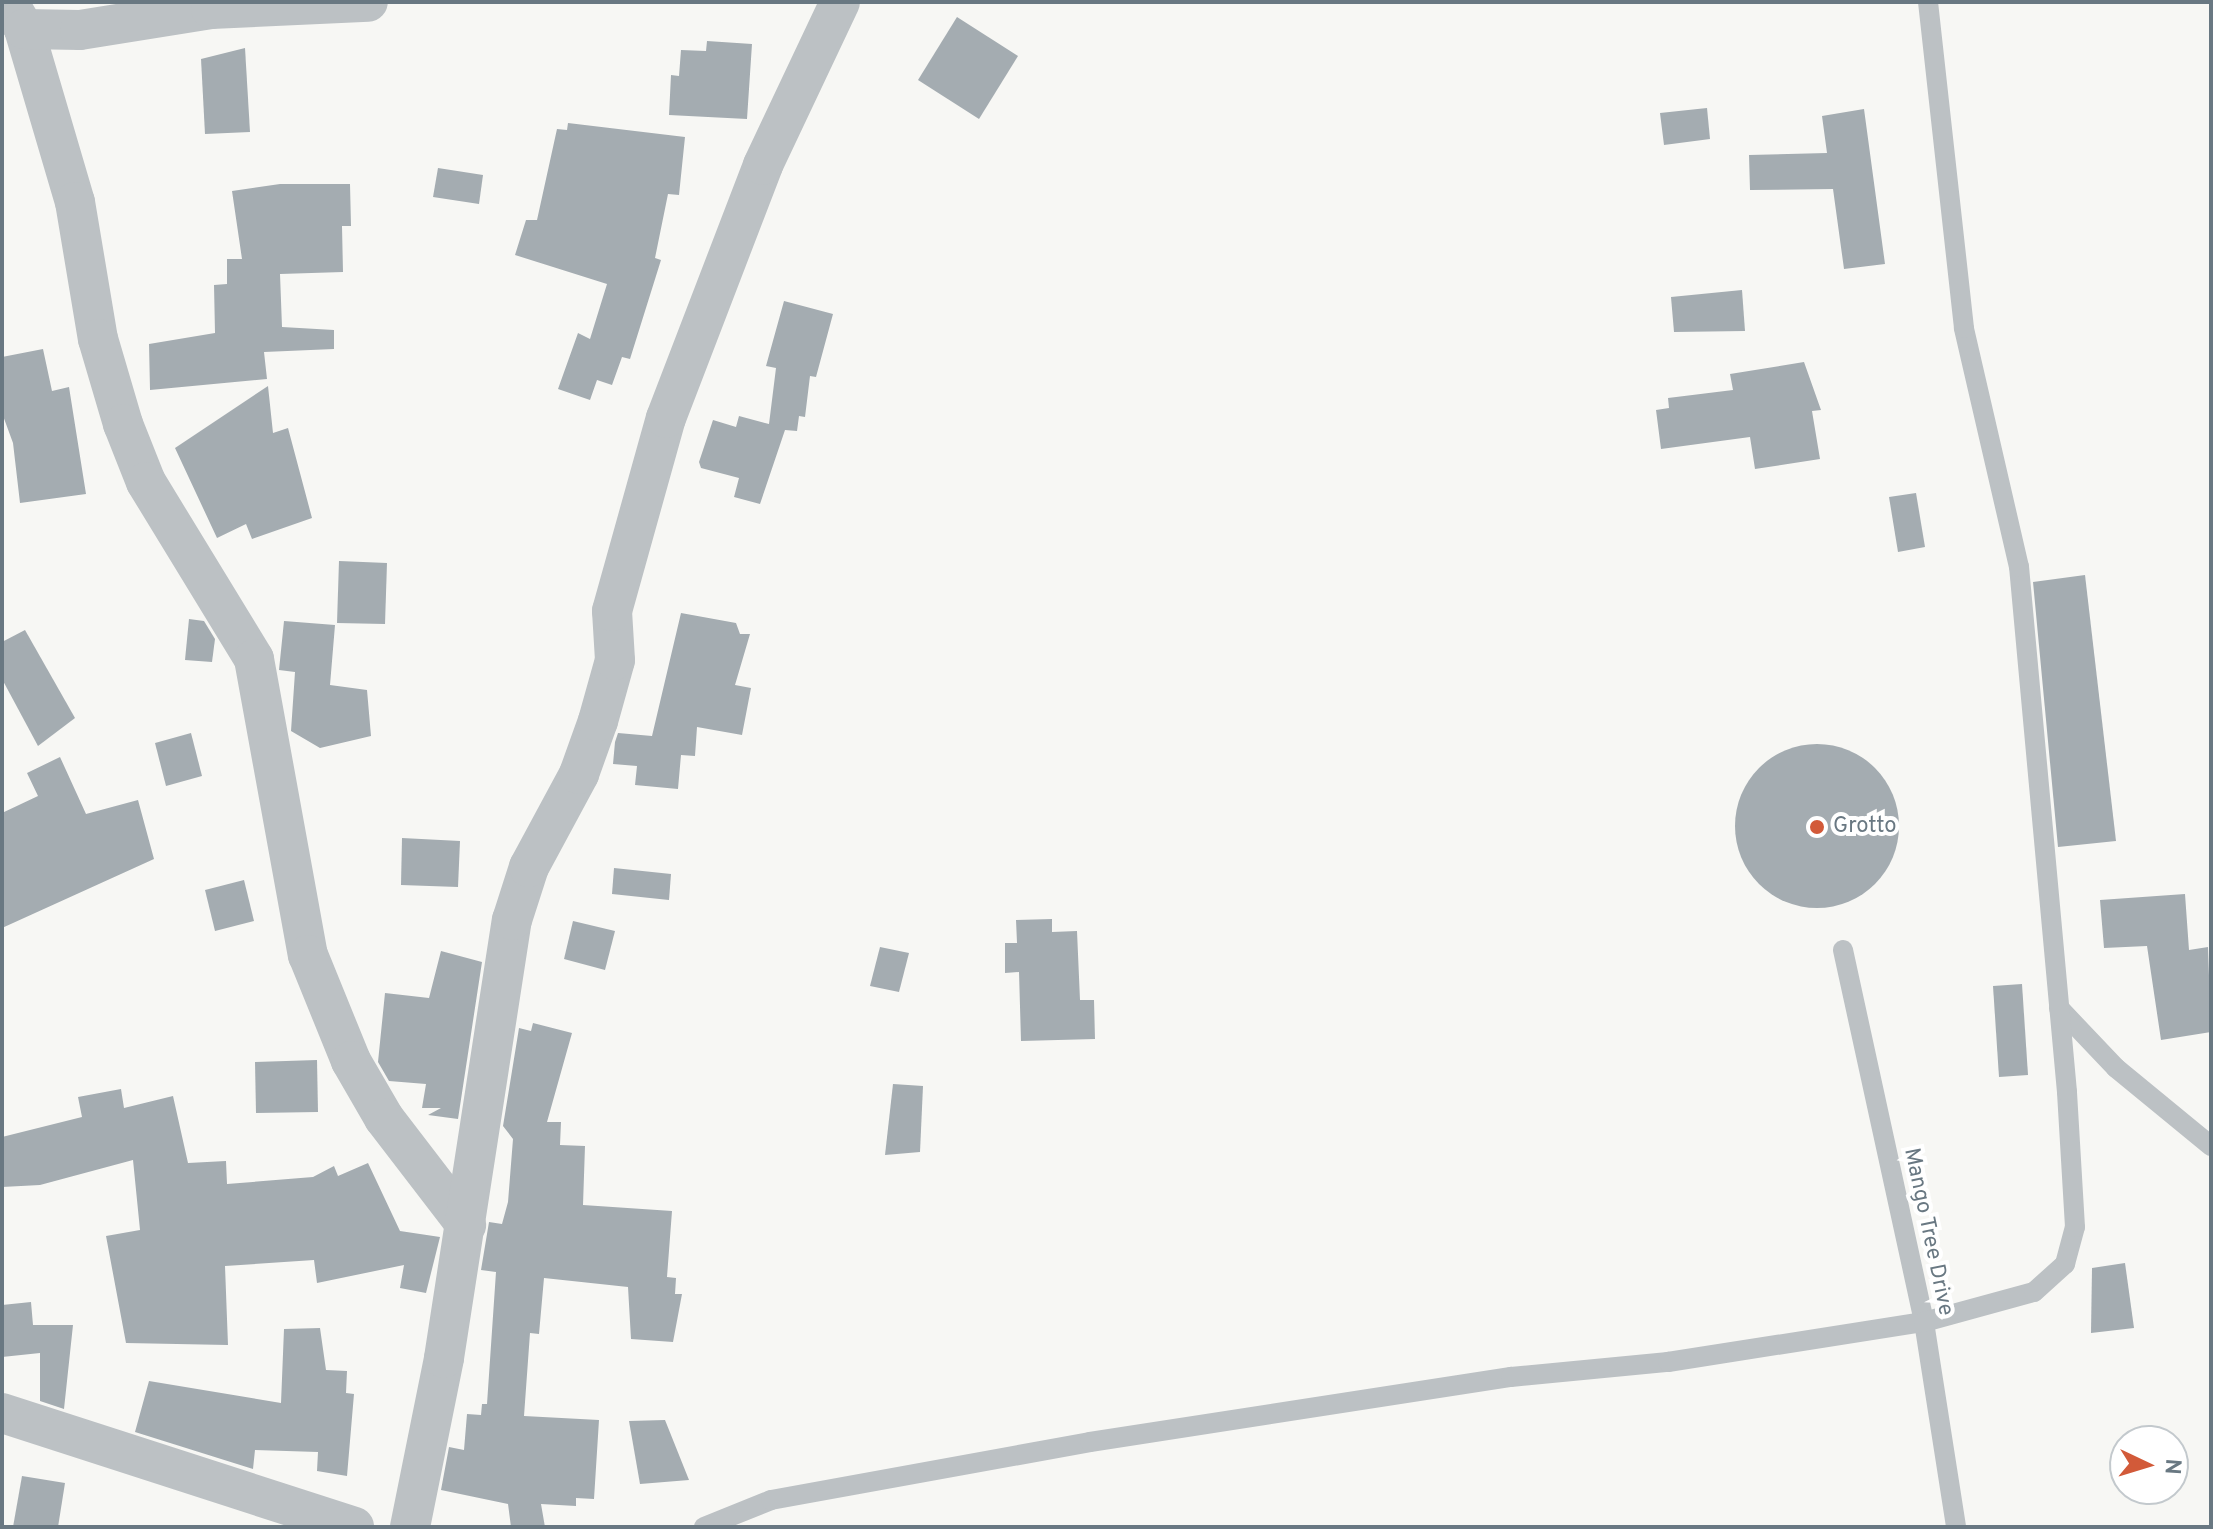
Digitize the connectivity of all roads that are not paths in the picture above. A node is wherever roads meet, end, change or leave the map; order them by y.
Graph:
1 (368, 2) edge
2 (840, 2) edge
3 (1928, 2) edge
4 (16, 15) edge
5 (1843, 950) dead end
6 (2059, 1008) junction
7 (2211, 1146) edge
8 (466, 1225) junction
9 (1924, 1322) junction
10 (2, 1413) edge
11 (354, 1527) edge
12 (410, 1527) edge
13 (704, 1527) edge
14 (1956, 1527) edge

1 - 4 street
2 - 8 street
3 - 6 lane
4 - 8 street
5 - 9 lane, Mango Tree Drive
6 - 7 lane
6 - 9 lane
8 - 12 street
9 - 13 lane
9 - 14 lane, Mango Tree Drive
10 - 11 street

